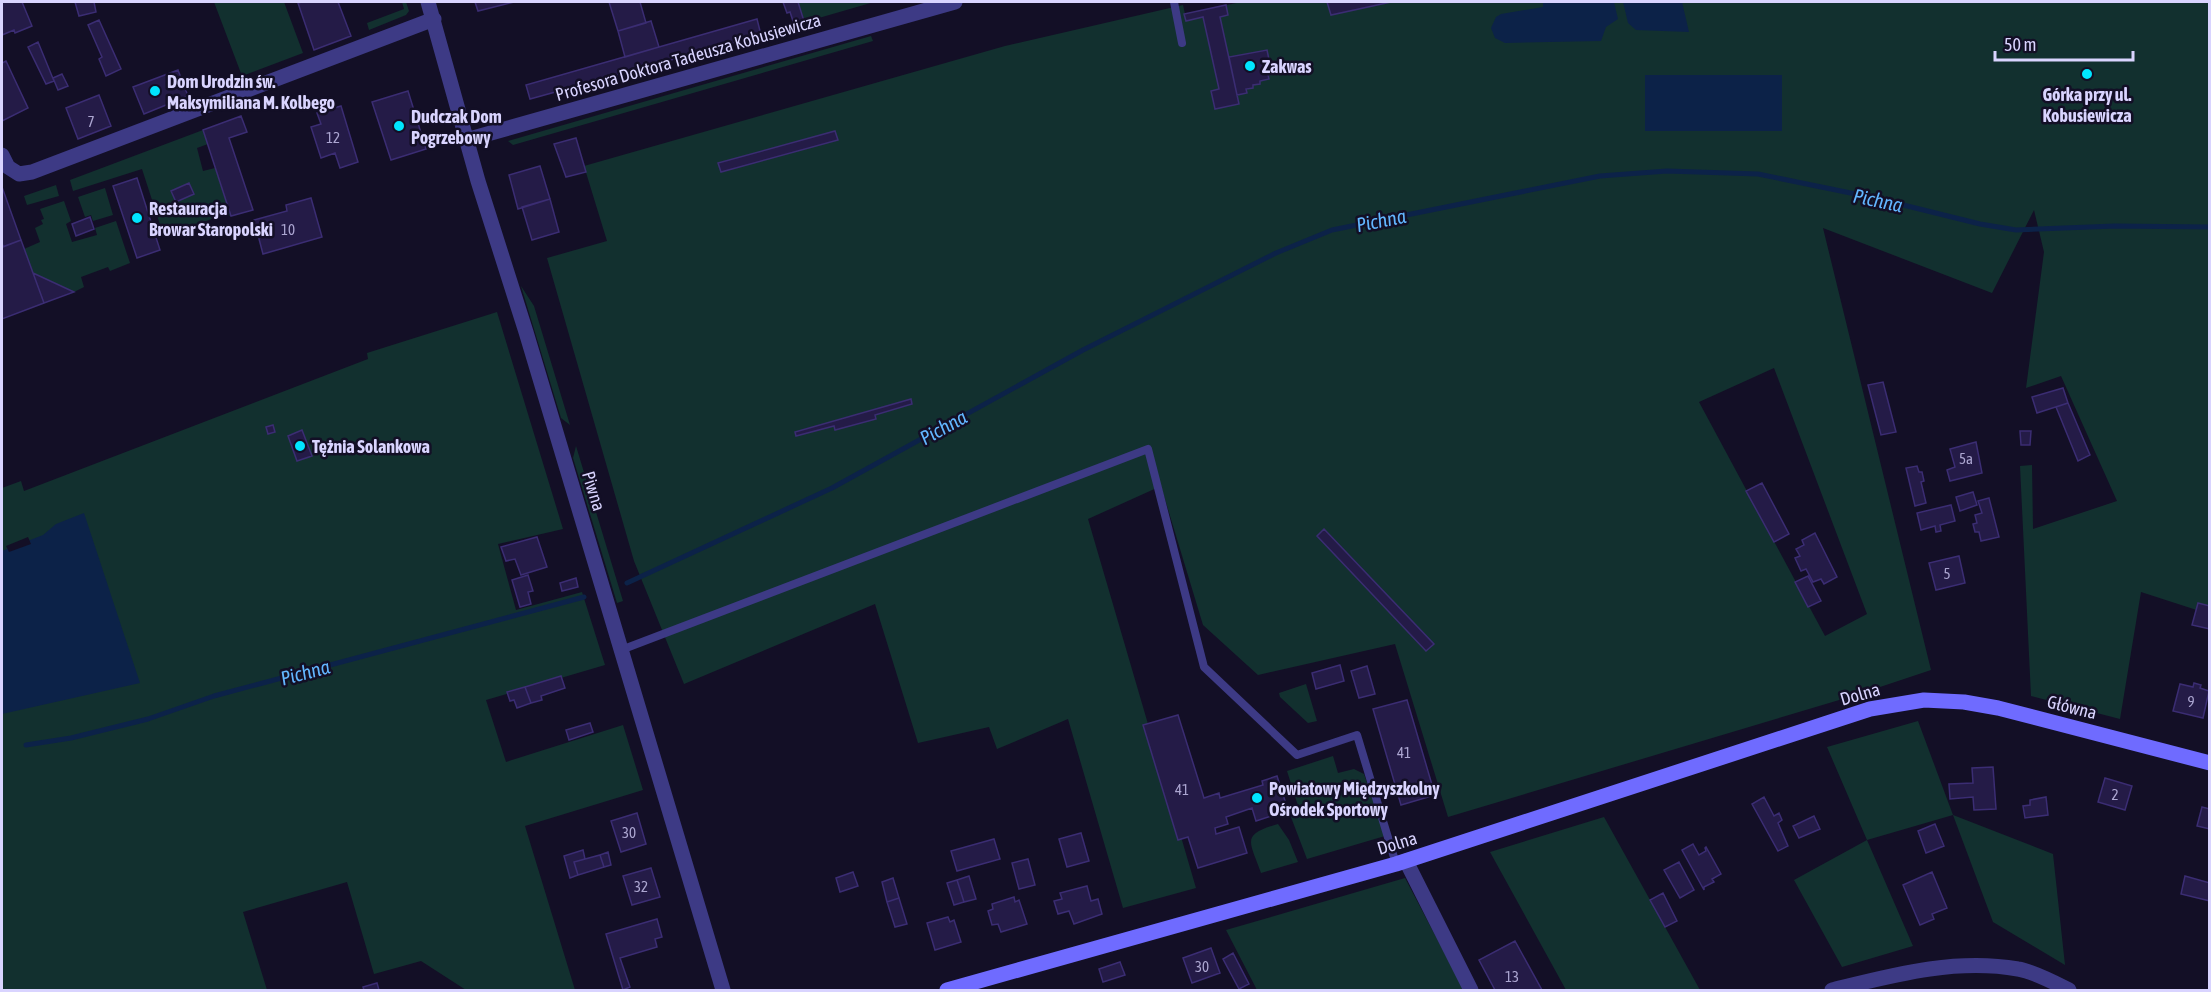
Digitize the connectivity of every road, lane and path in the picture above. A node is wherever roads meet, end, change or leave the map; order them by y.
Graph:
1 (428, 2) edge
2 (955, 2) edge
3 (1174, 2) edge
4 (434, 19) junction
5 (1182, 43) dead end
6 (466, 140) junction
7 (2, 155) edge
8 (621, 650) junction
9 (1924, 700) joint
10 (2210, 763) edge
11 (1401, 863) junction
12 (723, 990) edge
13 (947, 990) edge
14 (1472, 990) edge
15 (1832, 990) edge
16 (2069, 990) edge

1 - 4 street, Piwna
2 - 6 street, Profesora Doktora Tadeusza Kobusiewicza
3 - 5 lane
4 - 6 street, Piwna
4 - 7 street
6 - 8 street, Piwna
8 - 11 lane
8 - 12 street, Piwna
9 - 10 street, Główna
9 - 11 street, Dolna
11 - 13 street, Dolna
11 - 14 street
15 - 16 street

